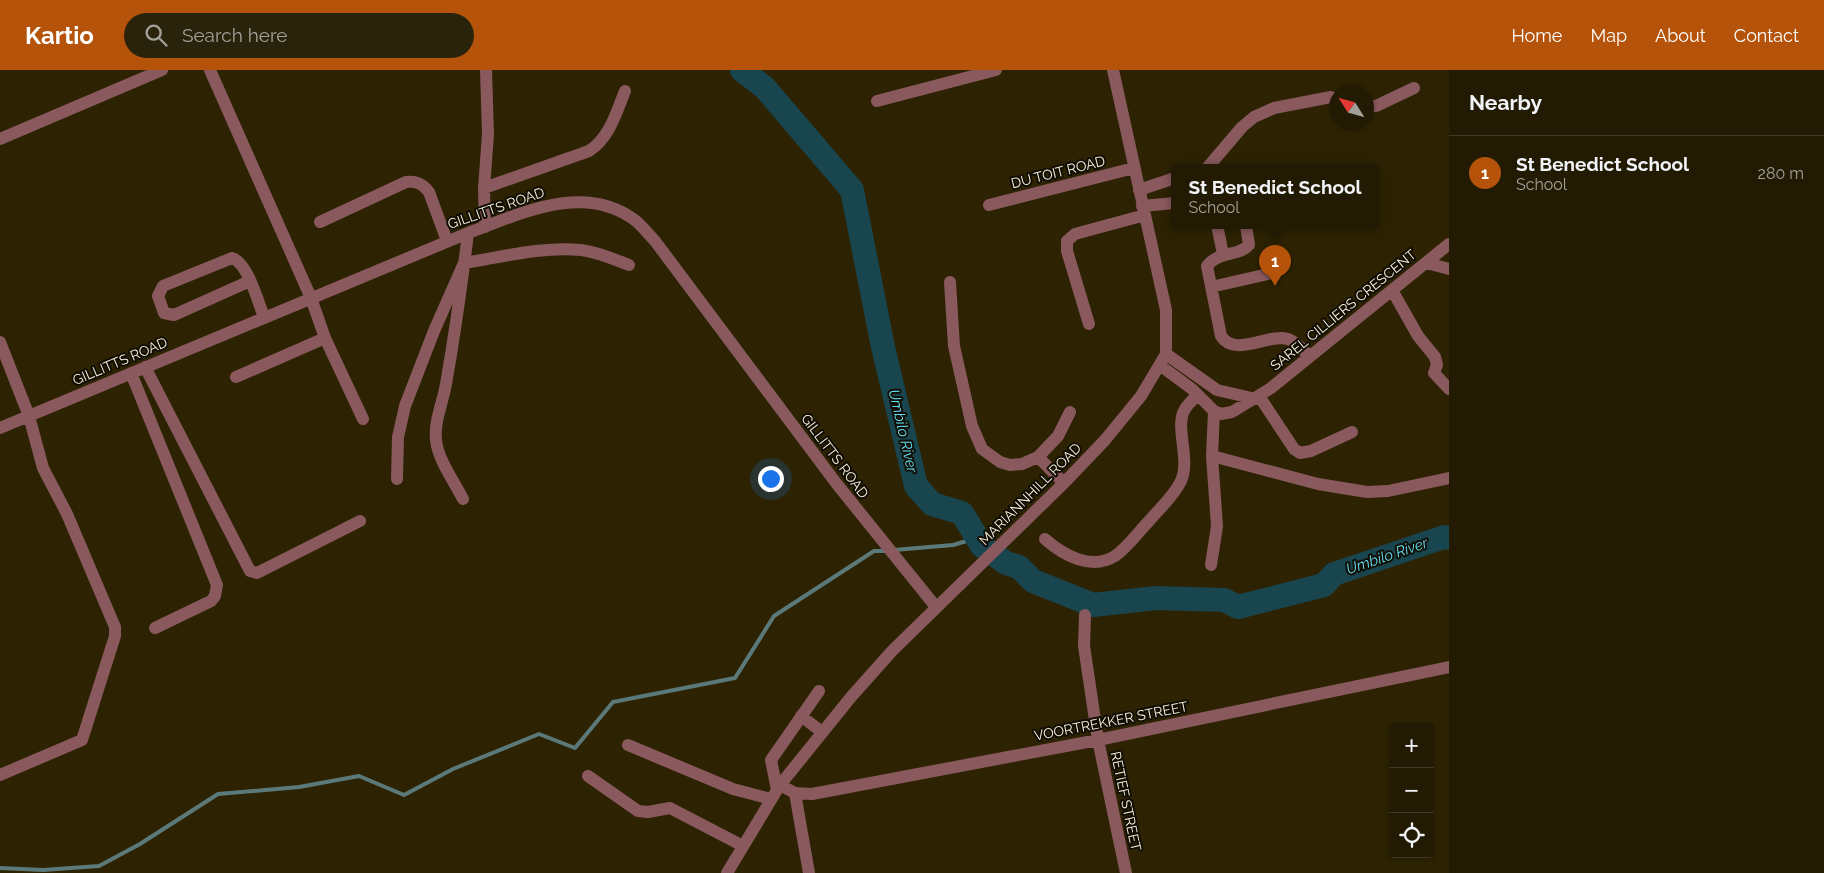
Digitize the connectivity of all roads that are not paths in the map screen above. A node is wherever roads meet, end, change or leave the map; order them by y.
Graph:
1 (162, 70) edge
2 (210, 70) edge
3 (486, 70) edge
4 (996, 70) edge
5 (1113, 70) edge
6 (957, 74) edge
7 (1414, 88) dead end
8 (625, 91) dead end
9 (1329, 97) edge
10 (877, 101) dead end
11 (1374, 106) edge
12 (0, 139) edge
13 (1211, 164) edge
14 (1134, 168) junction
15 (1171, 179) edge
16 (484, 188) junction
17 (1139, 190) junction
18 (1171, 204) edge
19 (989, 205) dead end
20 (1140, 213) junction
21 (320, 222) dead end
22 (485, 227) junction
23 (1218, 229) edge
24 (1247, 229) edge
25 (468, 233) junction
26 (447, 241) junction
27 (1449, 244) edge
28 (1223, 254) junction
29 (464, 262) junction
30 (1427, 263) junction
31 (629, 265) dead end
32 (1449, 269) edge
33 (1268, 274) dead end
34 (250, 281) junction
35 (950, 282) dead end
36 (1211, 287) junction
37 (1392, 290) junction
38 (311, 298) junction
39 (264, 317) junction
40 (1089, 324) dead end
41 (325, 338) junction
42 (0, 342) edge
43 (1309, 356) junction
44 (1163, 360) junction
45 (145, 366) junction
46 (131, 373) junction
47 (236, 376) dead end
48 (1449, 389) edge
49 (1198, 395) junction
50 (1258, 397) junction
51 (1214, 411) junction
52 (1070, 412) dead end
53 (28, 416) junction
54 (363, 419) dead end
55 (0, 428) edge
56 (1352, 432) dead end
57 (1212, 456) junction
58 (1038, 457) junction
59 (1449, 478) edge
60 (397, 479) dead end
61 (1064, 483) junction
62 (463, 499) dead end
63 (360, 521) dead end
64 (1045, 539) dead end
65 (1211, 565) dead end
66 (936, 607) junction
67 (1085, 615) dead end
68 (155, 628) dead end
69 (1449, 667) edge
70 (819, 691) dead end
71 (801, 716) junction
72 (822, 732) junction
73 (1098, 740) junction
74 (628, 745) dead end
75 (0, 775) edge
76 (588, 776) dead end
77 (776, 791) junction
78 (795, 793) junction
79 (743, 846) junction
80 (727, 873) edge
81 (809, 873) edge
82 (1126, 873) edge

1 - 12 street
2 - 38 street
3 - 16 street
4 - 6 street
5 - 14 street
6 - 10 street
7 - 11 street
8 - 16 street
9 - 13 street
14 - 17 street
14 - 19 street, DU TOIT ROAD
15 - 17 street
16 - 22 street
17 - 20 street
18 - 20 street
20 - 40 street
20 - 44 street
21 - 26 street
22 - 25 street, GILLITTS ROAD
22 - 66 street, GILLITTS ROAD
23 - 28 street
24 - 28 street
25 - 26 street, GILLITTS ROAD
25 - 29 street
26 - 38 street, GILLITTS ROAD
27 - 30 street, SAREL CILLIERS CRESCENT
28 - 36 street
29 - 31 street
29 - 60 street
29 - 62 street
30 - 32 street
30 - 37 street, SAREL CILLIERS CRESCENT
33 - 36 street
34 - 34 street
34 - 39 street
35 - 58 street
36 - 43 street
37 - 43 street, SAREL CILLIERS CRESCENT
37 - 48 street
38 - 39 street, GILLITTS ROAD
38 - 41 street
39 - 45 street, GILLITTS ROAD
41 - 47 street
41 - 54 street
42 - 53 street
43 - 50 street, SAREL CILLIERS CRESCENT
44 - 49 street
44 - 50 street
44 - 61 street, MARIANNHILL ROAD
45 - 46 street, GILLITTS ROAD
45 - 63 street
46 - 53 street, GILLITTS ROAD
46 - 68 street
49 - 51 street
49 - 64 street
50 - 51 street, SAREL CILLIERS CRESCENT
50 - 56 street
51 - 57 street
52 - 58 street
53 - 55 street, GILLITTS ROAD
53 - 75 street
57 - 59 street
57 - 65 street
58 - 61 street
61 - 66 street, MARIANNHILL ROAD
66 - 72 street, MARIANNHILL ROAD
67 - 73 street, RETIEF STREET
69 - 73 street, VOORTREKKER STREET
70 - 71 street
71 - 72 street
71 - 77 street
72 - 77 street, MARIANNHILL ROAD
73 - 78 street, VOORTREKKER STREET
73 - 82 street, RETIEF STREET
74 - 77 street, VOORTREKKER STREET
76 - 79 street
77 - 78 street, VOORTREKKER STREET
77 - 79 street, MARIANNHILL ROAD
78 - 81 street
79 - 80 street, MARIANNHILL ROAD

